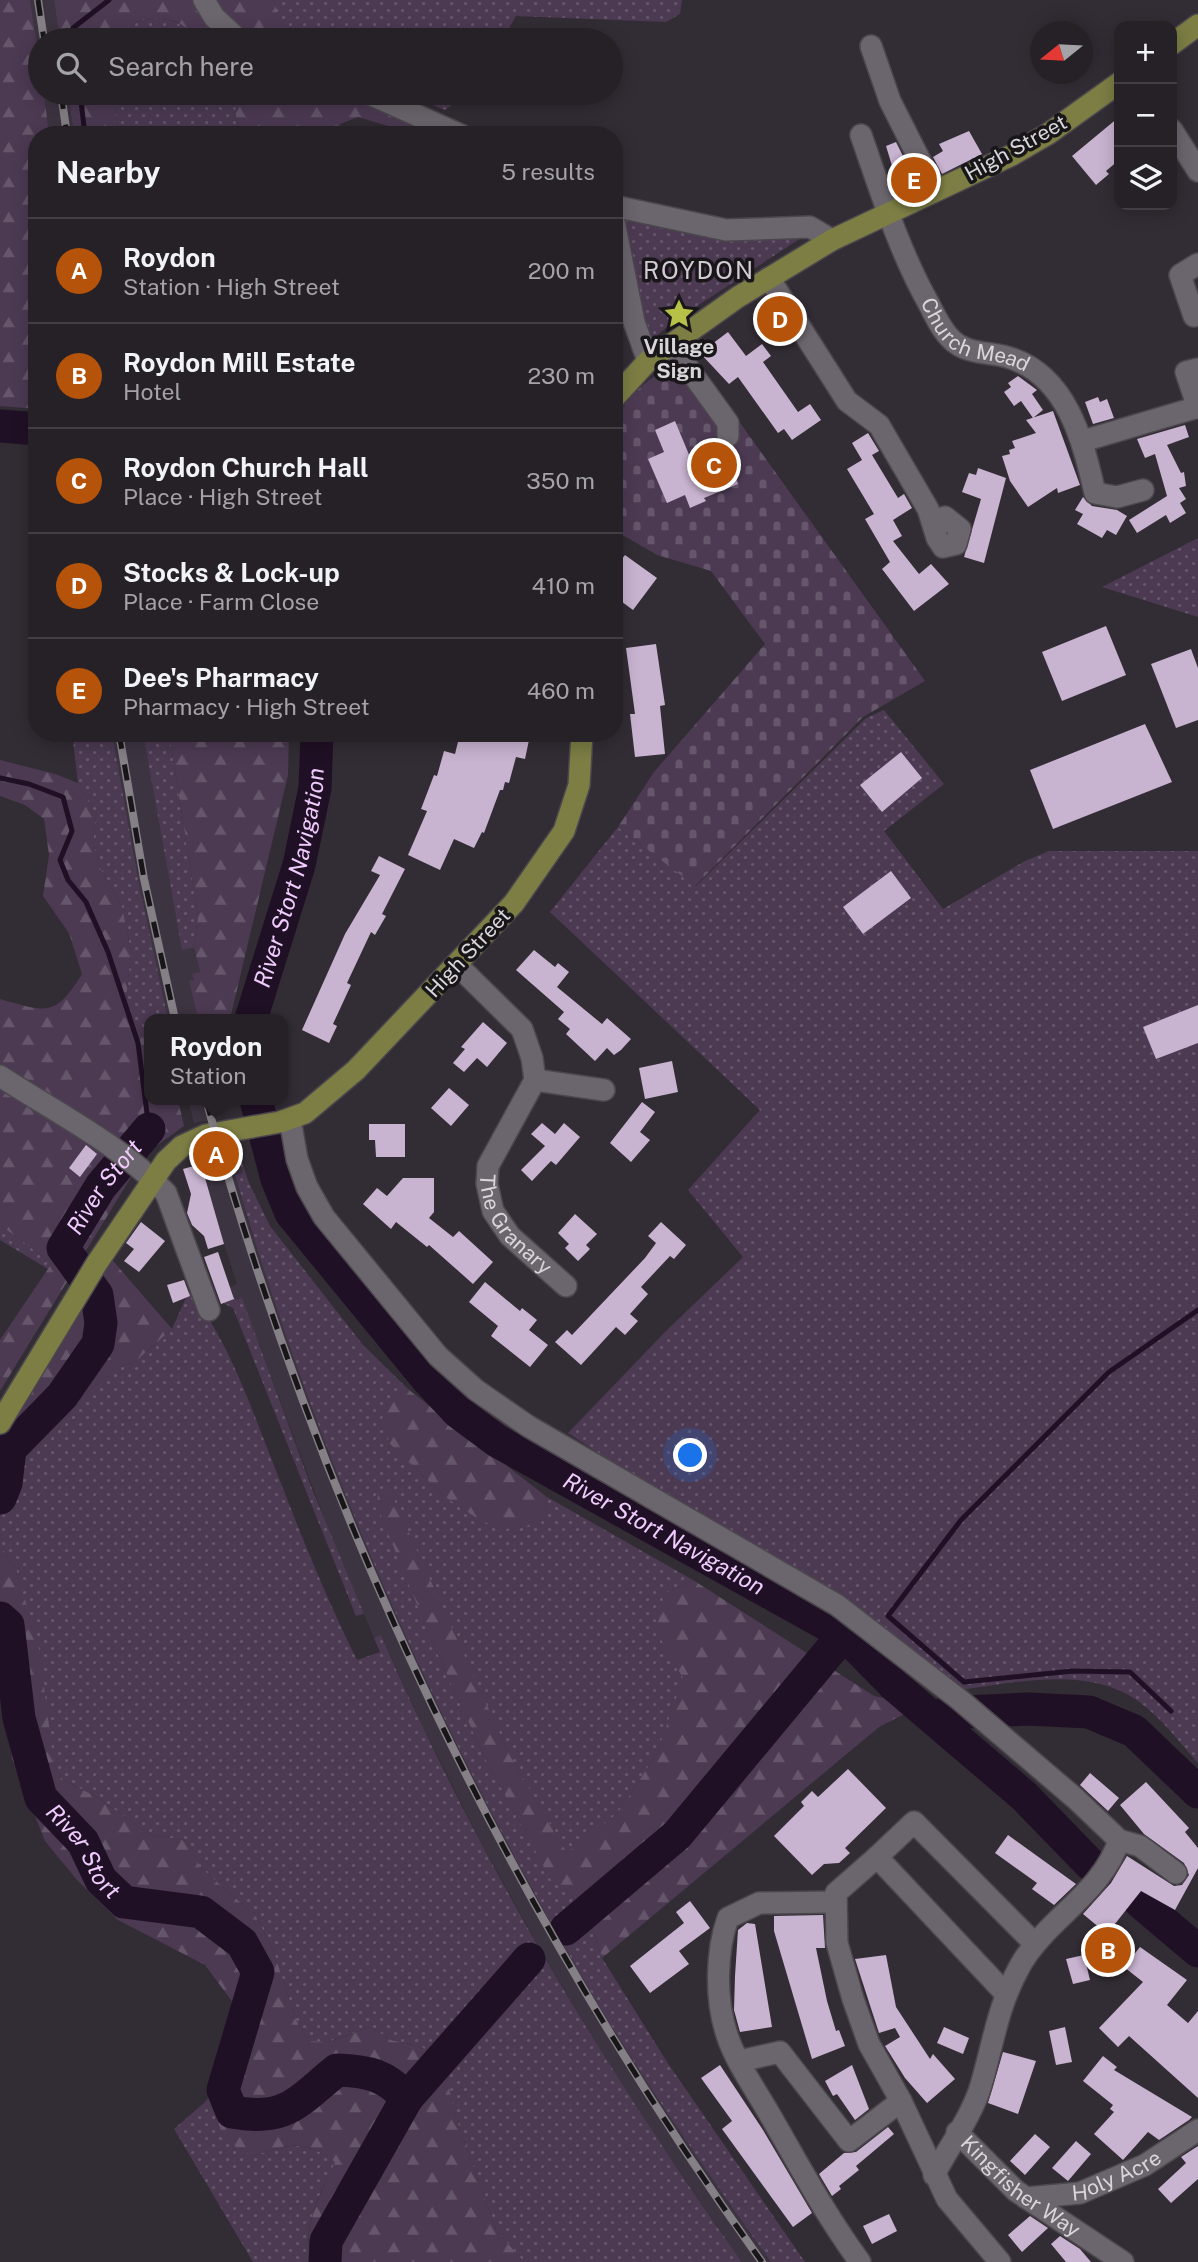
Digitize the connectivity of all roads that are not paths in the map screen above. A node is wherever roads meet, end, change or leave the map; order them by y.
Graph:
1 (204, 0) edge
2 (1198, 25) edge
3 (226, 28) edge
4 (1177, 40) edge
5 (871, 46) dead end
6 (1118, 84) edge
7 (394, 105) edge
8 (441, 126) edge
9 (861, 135) dead end
10 (1177, 138) edge
11 (1198, 172) edge
12 (935, 190) junction
13 (623, 207) edge
14 (888, 212) junction
15 (832, 240) junction
16 (623, 264) edge
17 (1198, 264) edge
18 (769, 278) junction
19 (1194, 316) dead end
20 (671, 344) junction
21 (649, 361) junction
22 (1198, 369) edge
23 (623, 388) edge
24 (1198, 408) edge
25 (728, 436) dead end
26 (1083, 441) junction
27 (1143, 490) dead end
28 (930, 515) dead end
29 (581, 742) edge
30 (457, 965) junction
31 (0, 1076) edge
32 (535, 1080) junction
33 (604, 1090) dead end
34 (285, 1120) junction
35 (152, 1179) junction
36 (566, 1286) dead end
37 (209, 1310) dead end
38 (0, 1423) edge
39 (1119, 1840) junction
40 (877, 1857) junction
41 (1176, 1873) dead end
42 (836, 1902) junction
43 (1035, 1944) junction
44 (1006, 1994) junction
45 (740, 2061) junction
46 (901, 2101) junction
47 (1198, 2130) edge
48 (957, 2132) junction
49 (934, 2175) junction
50 (1026, 2198) junction
51 (860, 2262) edge
52 (1000, 2262) edge
53 (1123, 2262) edge

1 - 3 street
2 - 4 main road
5 - 12 street
6 - 12 main road, High Street
7 - 8 street
9 - 14 street, Church Mead
10 - 11 street
12 - 14 main road, High Street
13 - 15 street
14 - 15 main road, High Street
14 - 26 street, Church Mead
15 - 18 main road, High Street
16 - 21 street
17 - 19 street
18 - 20 main road, High Street
18 - 28 street
20 - 21 main road, High Street
20 - 25 street
21 - 23 main road, High Street
22 - 24 street
24 - 26 street
26 - 27 street, Church Mead
29 - 30 main road, High Street
30 - 32 street
30 - 34 main road, High Street
31 - 35 street
32 - 33 street
32 - 36 street, The Granary
34 - 35 main road
34 - 39 street
35 - 37 street
35 - 38 main road
39 - 41 street
39 - 43 street
40 - 42 street
40 - 43 street
40 - 44 street
42 - 45 street
42 - 46 street
43 - 44 street
44 - 48 street
45 - 46 street
45 - 51 street
46 - 49 street
47 - 50 street, Holy Acre
48 - 49 street
48 - 50 street, Kingfisher Way
49 - 52 street
50 - 53 street, Kingfisher Way

